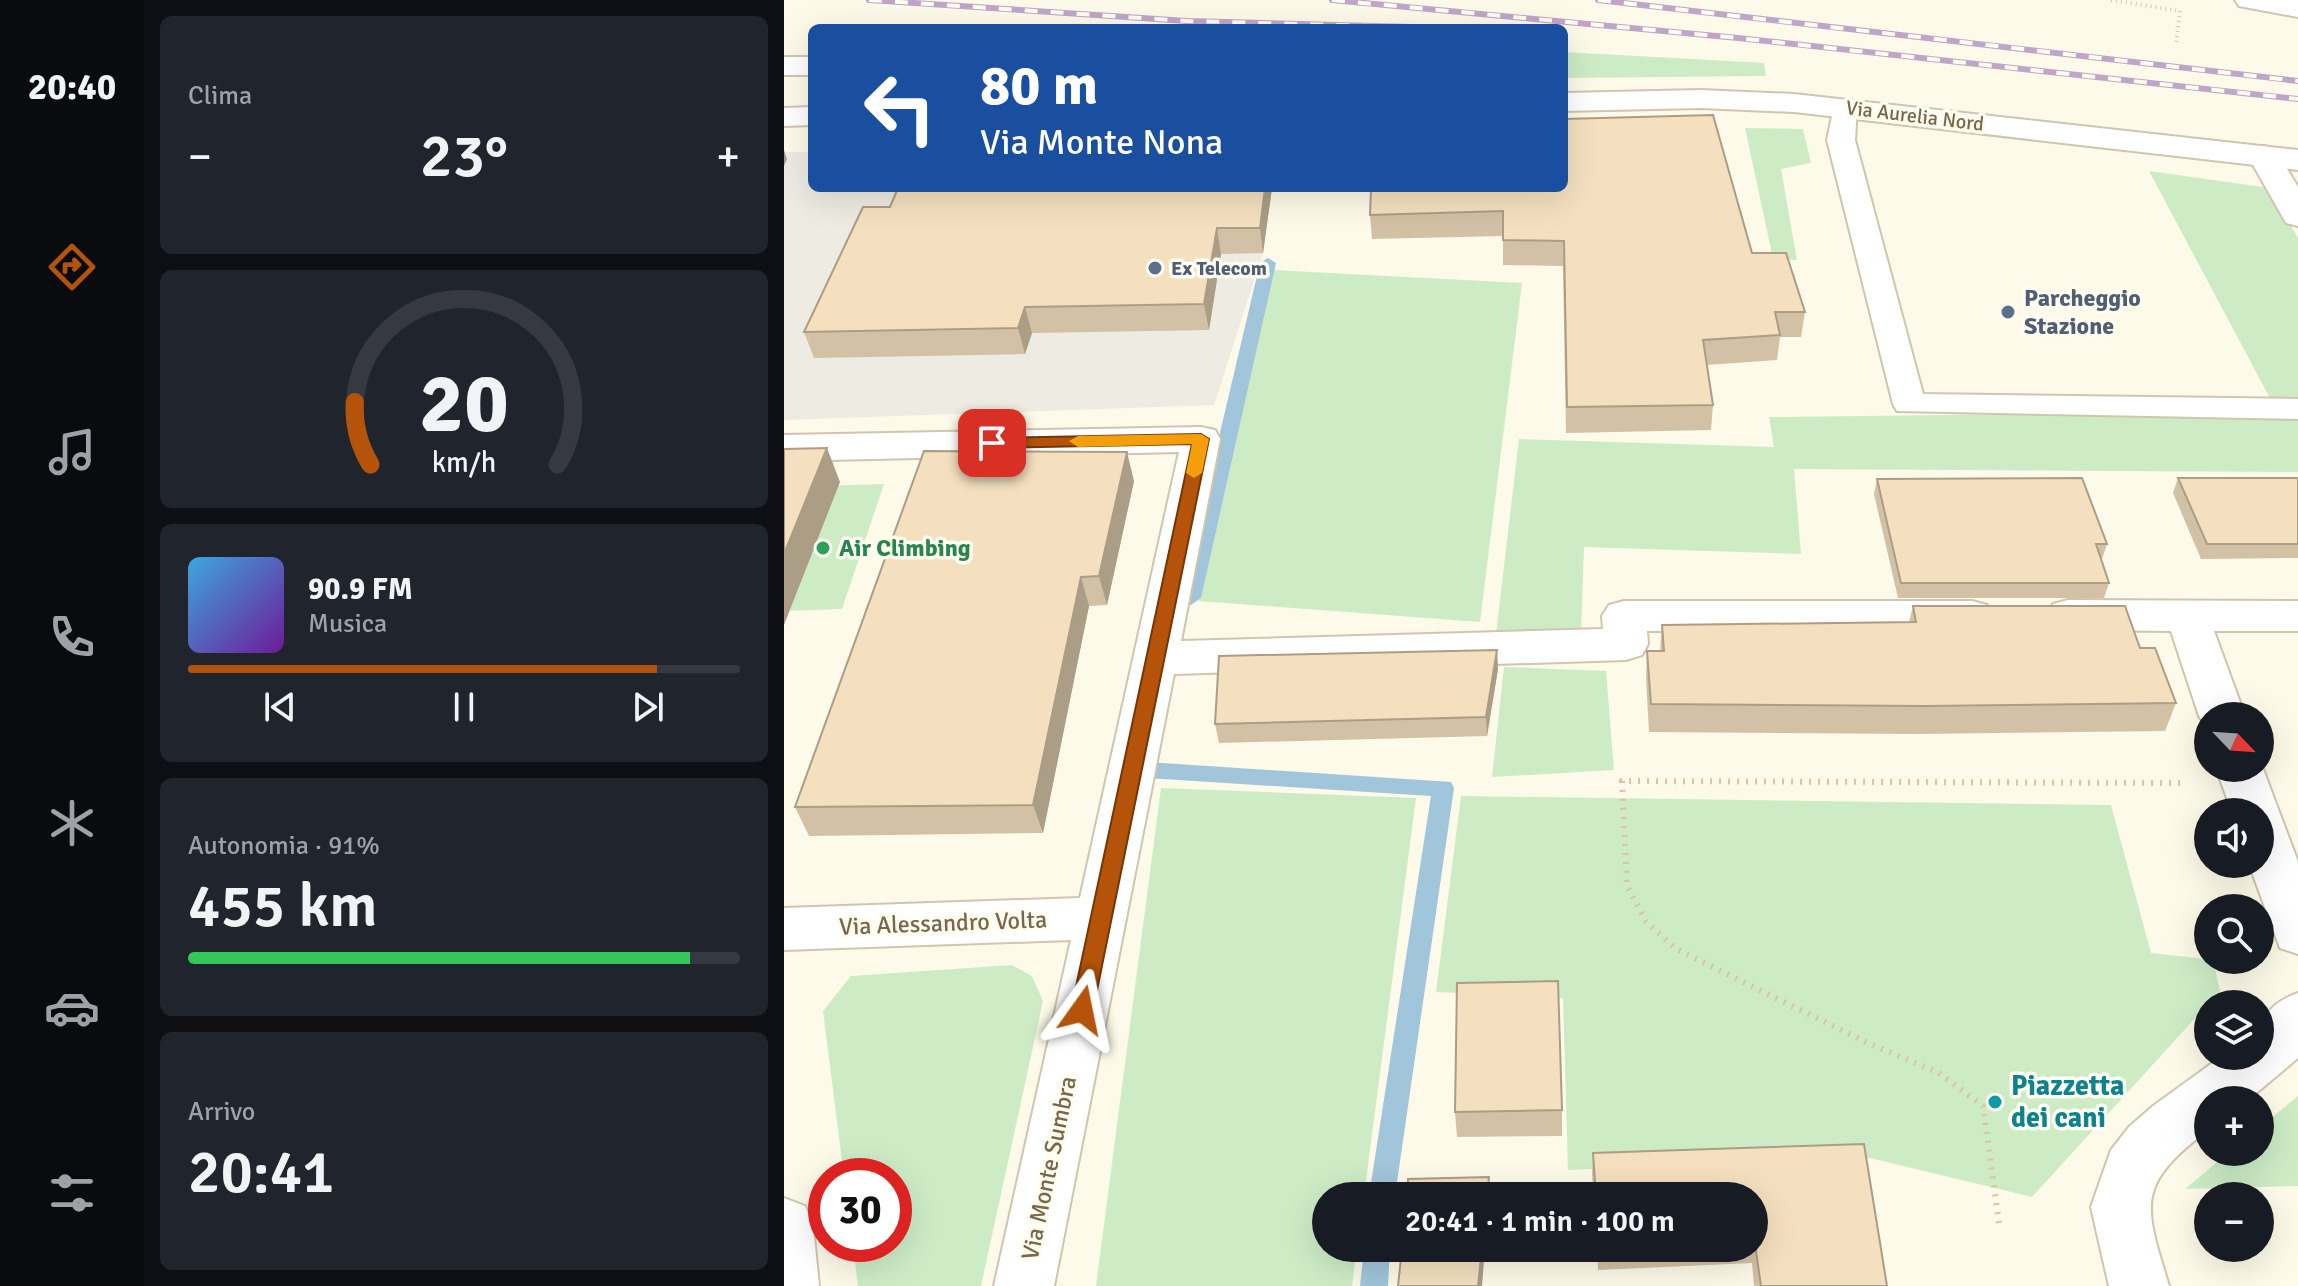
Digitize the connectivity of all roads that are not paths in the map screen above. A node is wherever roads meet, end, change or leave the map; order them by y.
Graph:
1 (2249, 0) edge
2 (2298, 8) edge
3 (784, 66) edge
4 (808, 66) edge
5 (1568, 102) edge
6 (1844, 108) junction
7 (808, 116) edge
8 (784, 117) edge
9 (2264, 156) junction
10 (2298, 160) edge
11 (2298, 216) edge
12 (2298, 409) edge
13 (784, 448) edge
14 (2187, 615) junction
15 (2298, 616) edge
16 (1156, 658) junction
17 (2217, 702) edge
18 (2274, 864) edge
19 (1102, 918) junction
20 (784, 929) edge
21 (2298, 933) edge
22 (2298, 1016) edge
23 (784, 1226) edge
24 (789, 1286) edge
25 (1024, 1286) edge
26 (2139, 1286) edge

1 - 2 street
3 - 4 street
5 - 6 street, Via Aurelia Nord
6 - 9 street, Via Aurelia Nord
6 - 12 lane
7 - 8 street
9 - 10 street, Via Aurelia Nord
9 - 11 street
13 - 16 street, Via Monte Sumbra
14 - 15 street
14 - 16 street
14 - 17 street
16 - 19 street, Via Monte Sumbra
18 - 21 street
19 - 20 street, Via Alessandro Volta
19 - 25 street, Via Monte Sumbra
22 - 26 street
23 - 24 street

